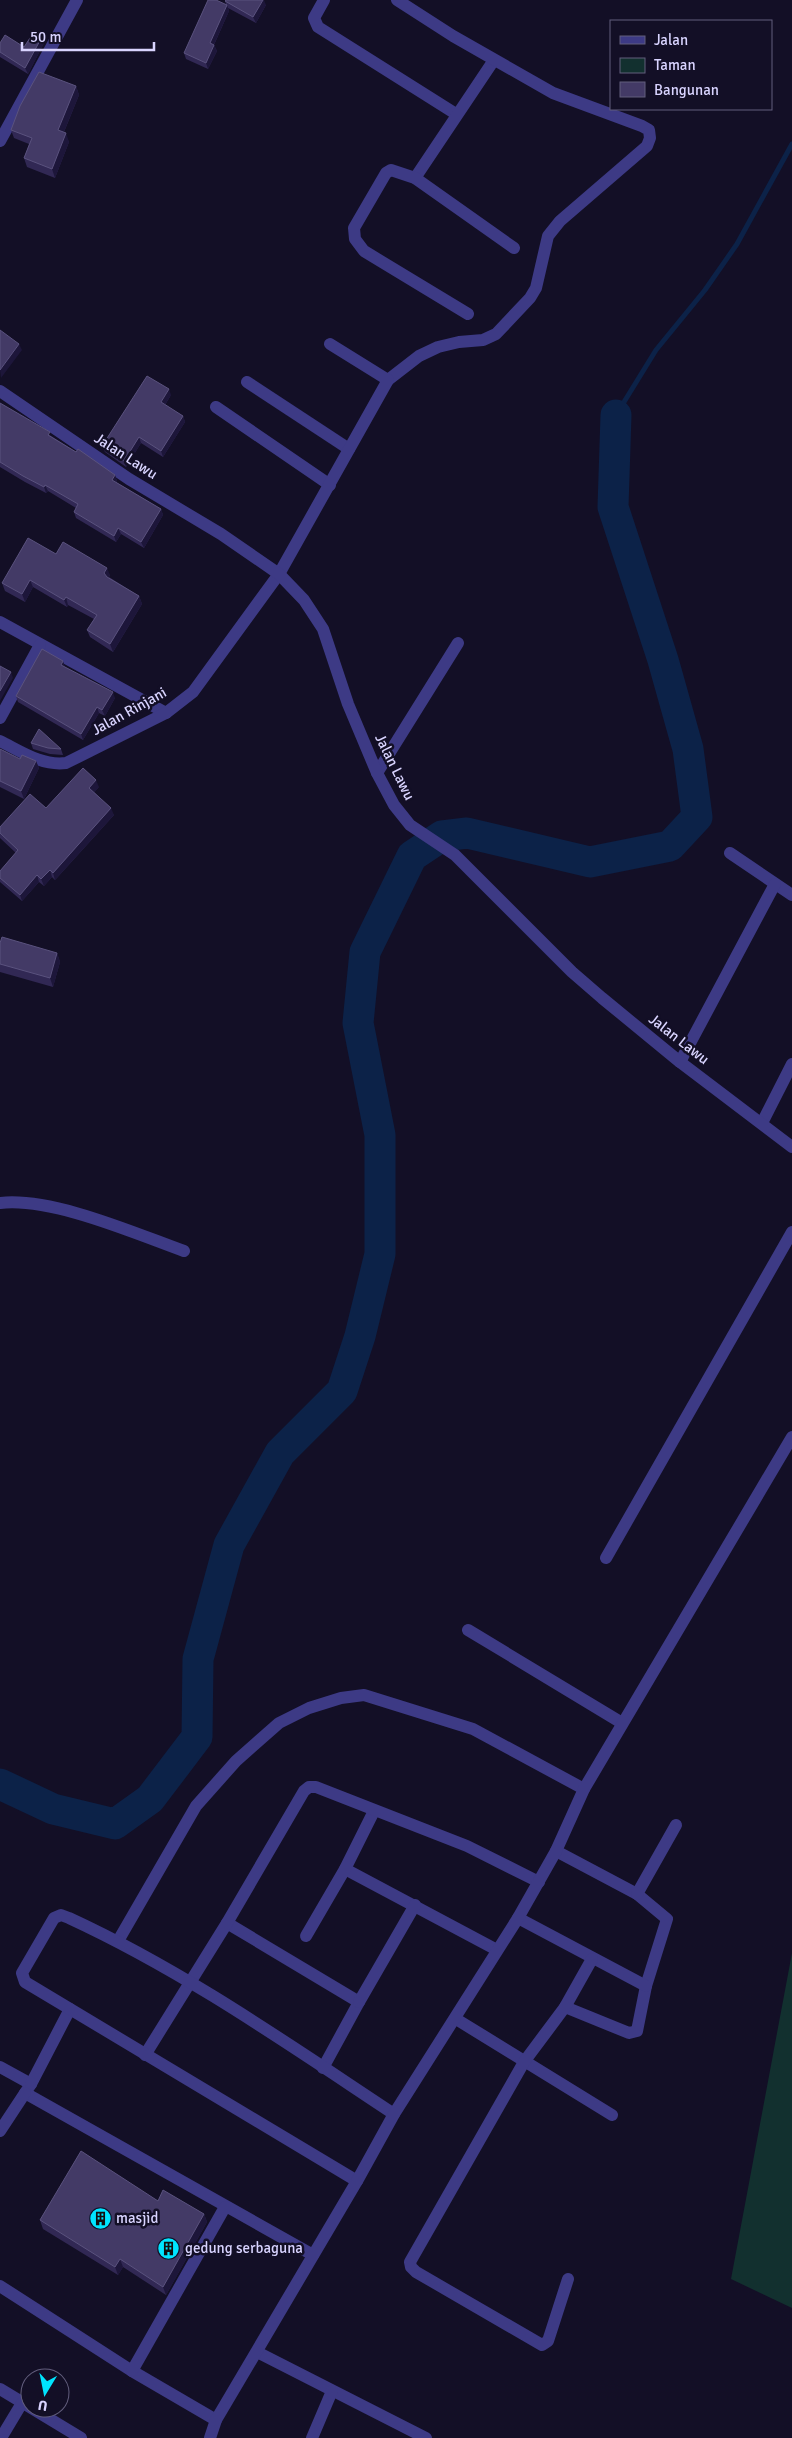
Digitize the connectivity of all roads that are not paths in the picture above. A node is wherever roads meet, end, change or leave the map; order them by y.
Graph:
1 (76, 0) edge
2 (324, 0) edge
3 (397, 0) edge
4 (494, 60) junction
5 (456, 114) junction
6 (0, 141) edge
7 (415, 178) junction
8 (514, 248) dead end
9 (468, 314) dead end
10 (330, 344) dead end
11 (388, 380) junction
12 (247, 382) dead end
13 (0, 391) edge
14 (216, 407) dead end
15 (349, 450) junction
16 (330, 485) junction
17 (279, 574) junction
18 (0, 622) edge
19 (458, 643) dead end
20 (40, 645) junction
21 (166, 713) junction
22 (0, 718) edge
23 (0, 741) edge
24 (377, 773) junction
25 (730, 853) dead end
26 (775, 884) junction
27 (792, 895) edge
28 (680, 1062) junction
29 (792, 1064) edge
30 (762, 1123) junction
31 (792, 1147) edge
32 (0, 1203) edge
33 (792, 1232) edge
34 (184, 1251) dead end
35 (792, 1436) edge
36 (606, 1558) dead end
37 (468, 1630) dead end
38 (622, 1724) junction
39 (584, 1789) junction
40 (374, 1811) junction
41 (676, 1825) dead end
42 (556, 1851) junction
43 (344, 1869) junction
44 (539, 1882) junction
45 (637, 1894) junction
46 (415, 1905) junction
47 (518, 1918) junction
48 (227, 1923) junction
49 (306, 1936) dead end
50 (118, 1941) junction
51 (497, 1950) junction
52 (592, 1959) junction
53 (190, 1982) junction
54 (646, 1986) junction
55 (359, 2002) junction
56 (565, 2007) junction
57 (70, 2009) junction
58 (456, 2019) junction
59 (145, 2055) junction
60 (524, 2062) junction
61 (0, 2067) edge
62 (323, 2068) junction
63 (28, 2088) junction
64 (394, 2114) junction
65 (612, 2114) dead end
66 (0, 2131) edge
67 (357, 2182) junction
68 (225, 2207) junction
69 (313, 2255) junction
70 (568, 2279) dead end
71 (0, 2286) edge
72 (258, 2352) junction
73 (132, 2371) junction
74 (0, 2389) edge
75 (332, 2391) junction
76 (20, 2403) edge
77 (20, 2407) edge
78 (46, 2418) edge
79 (216, 2420) junction
80 (1, 2438) edge
81 (81, 2438) edge
82 (210, 2438) edge
83 (312, 2438) edge
84 (426, 2438) edge

1 - 6 street
2 - 5 street
3 - 4 street
4 - 5 street
4 - 11 street
5 - 7 street
7 - 8 street
7 - 9 street
10 - 11 street
11 - 15 street, Jalan Rinjani
12 - 15 street
13 - 17 street, Jalan Lawu
14 - 16 street
15 - 16 street, Jalan Rinjani
16 - 17 street, Jalan Rinjani
17 - 21 street, Jalan Rinjani
17 - 24 street, Jalan Lawu
18 - 20 street
19 - 24 street
20 - 21 street
20 - 22 street
21 - 23 street, Jalan Rinjani
24 - 28 street, Jalan Lawu
25 - 26 street
26 - 27 street
26 - 28 street
28 - 30 street, Jalan Lawu
29 - 30 street
30 - 31 street, Jalan Lawu
32 - 34 street
33 - 36 street
35 - 38 street
37 - 38 street
38 - 39 street
39 - 42 street
39 - 50 street
40 - 43 street
40 - 44 street
40 - 48 street
41 - 45 street
42 - 44 street
42 - 45 street
43 - 46 street
43 - 49 street
44 - 47 street
45 - 54 street
46 - 51 street
46 - 55 street
47 - 51 street
47 - 52 street
48 - 53 street
48 - 55 street
50 - 53 street
50 - 57 street
51 - 58 street
52 - 54 street
52 - 56 street
53 - 59 street
53 - 62 street
54 - 56 street
55 - 62 street
56 - 60 street
57 - 59 street
57 - 63 street
58 - 60 street
58 - 64 street
59 - 67 street
60 - 65 street
60 - 70 street
61 - 63 street
62 - 64 street
63 - 66 street
63 - 68 street
64 - 67 street
67 - 69 street
68 - 69 street
68 - 73 street
69 - 72 street
71 - 73 street
72 - 75 street
72 - 79 street
73 - 79 street
74 - 76 street
75 - 83 street
75 - 84 street
77 - 80 street
78 - 81 street
79 - 82 street

